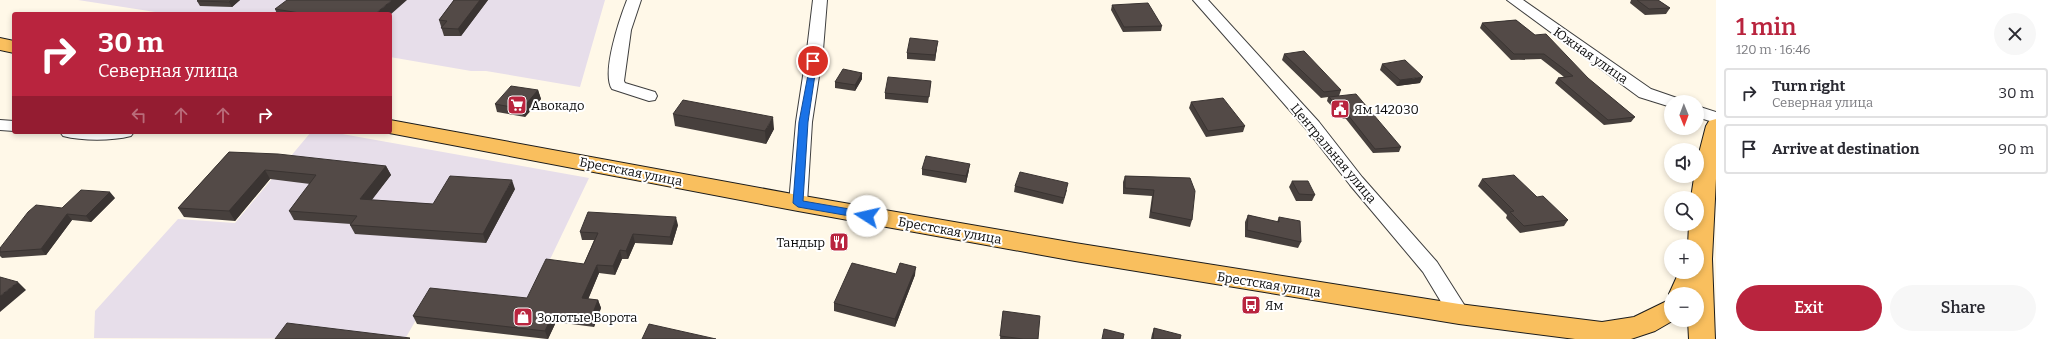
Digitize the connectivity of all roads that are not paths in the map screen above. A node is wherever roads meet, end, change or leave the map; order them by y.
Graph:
1 (634, 0) edge
2 (820, 0) edge
3 (1200, 0) edge
4 (1514, 0) edge
5 (0, 44) edge
6 (12, 46) edge
7 (649, 96) dead end
8 (1664, 100) edge
9 (1704, 114) edge
10 (1716, 118) edge
11 (0, 125) edge
12 (12, 126) edge
13 (392, 127) edge
14 (1714, 135) edge
15 (798, 203) junction
16 (1698, 239) edge
17 (1699, 279) edge
18 (1664, 313) edge
19 (1460, 314) junction
20 (1511, 320) junction
21 (1581, 339) edge
22 (1702, 339) edge

1 - 7 street
2 - 15 street
3 - 19 street, Центральная улица
4 - 8 street, Южная улица
5 - 6 main road
9 - 10 street
11 - 12 street
13 - 15 main road, Брестская улица
14 - 16 main road
15 - 19 main road, Брестская улица
17 - 22 main road
18 - 20 main road, Брестская улица
19 - 20 main road, Брестская улица
20 - 21 main road, Брестская улица

